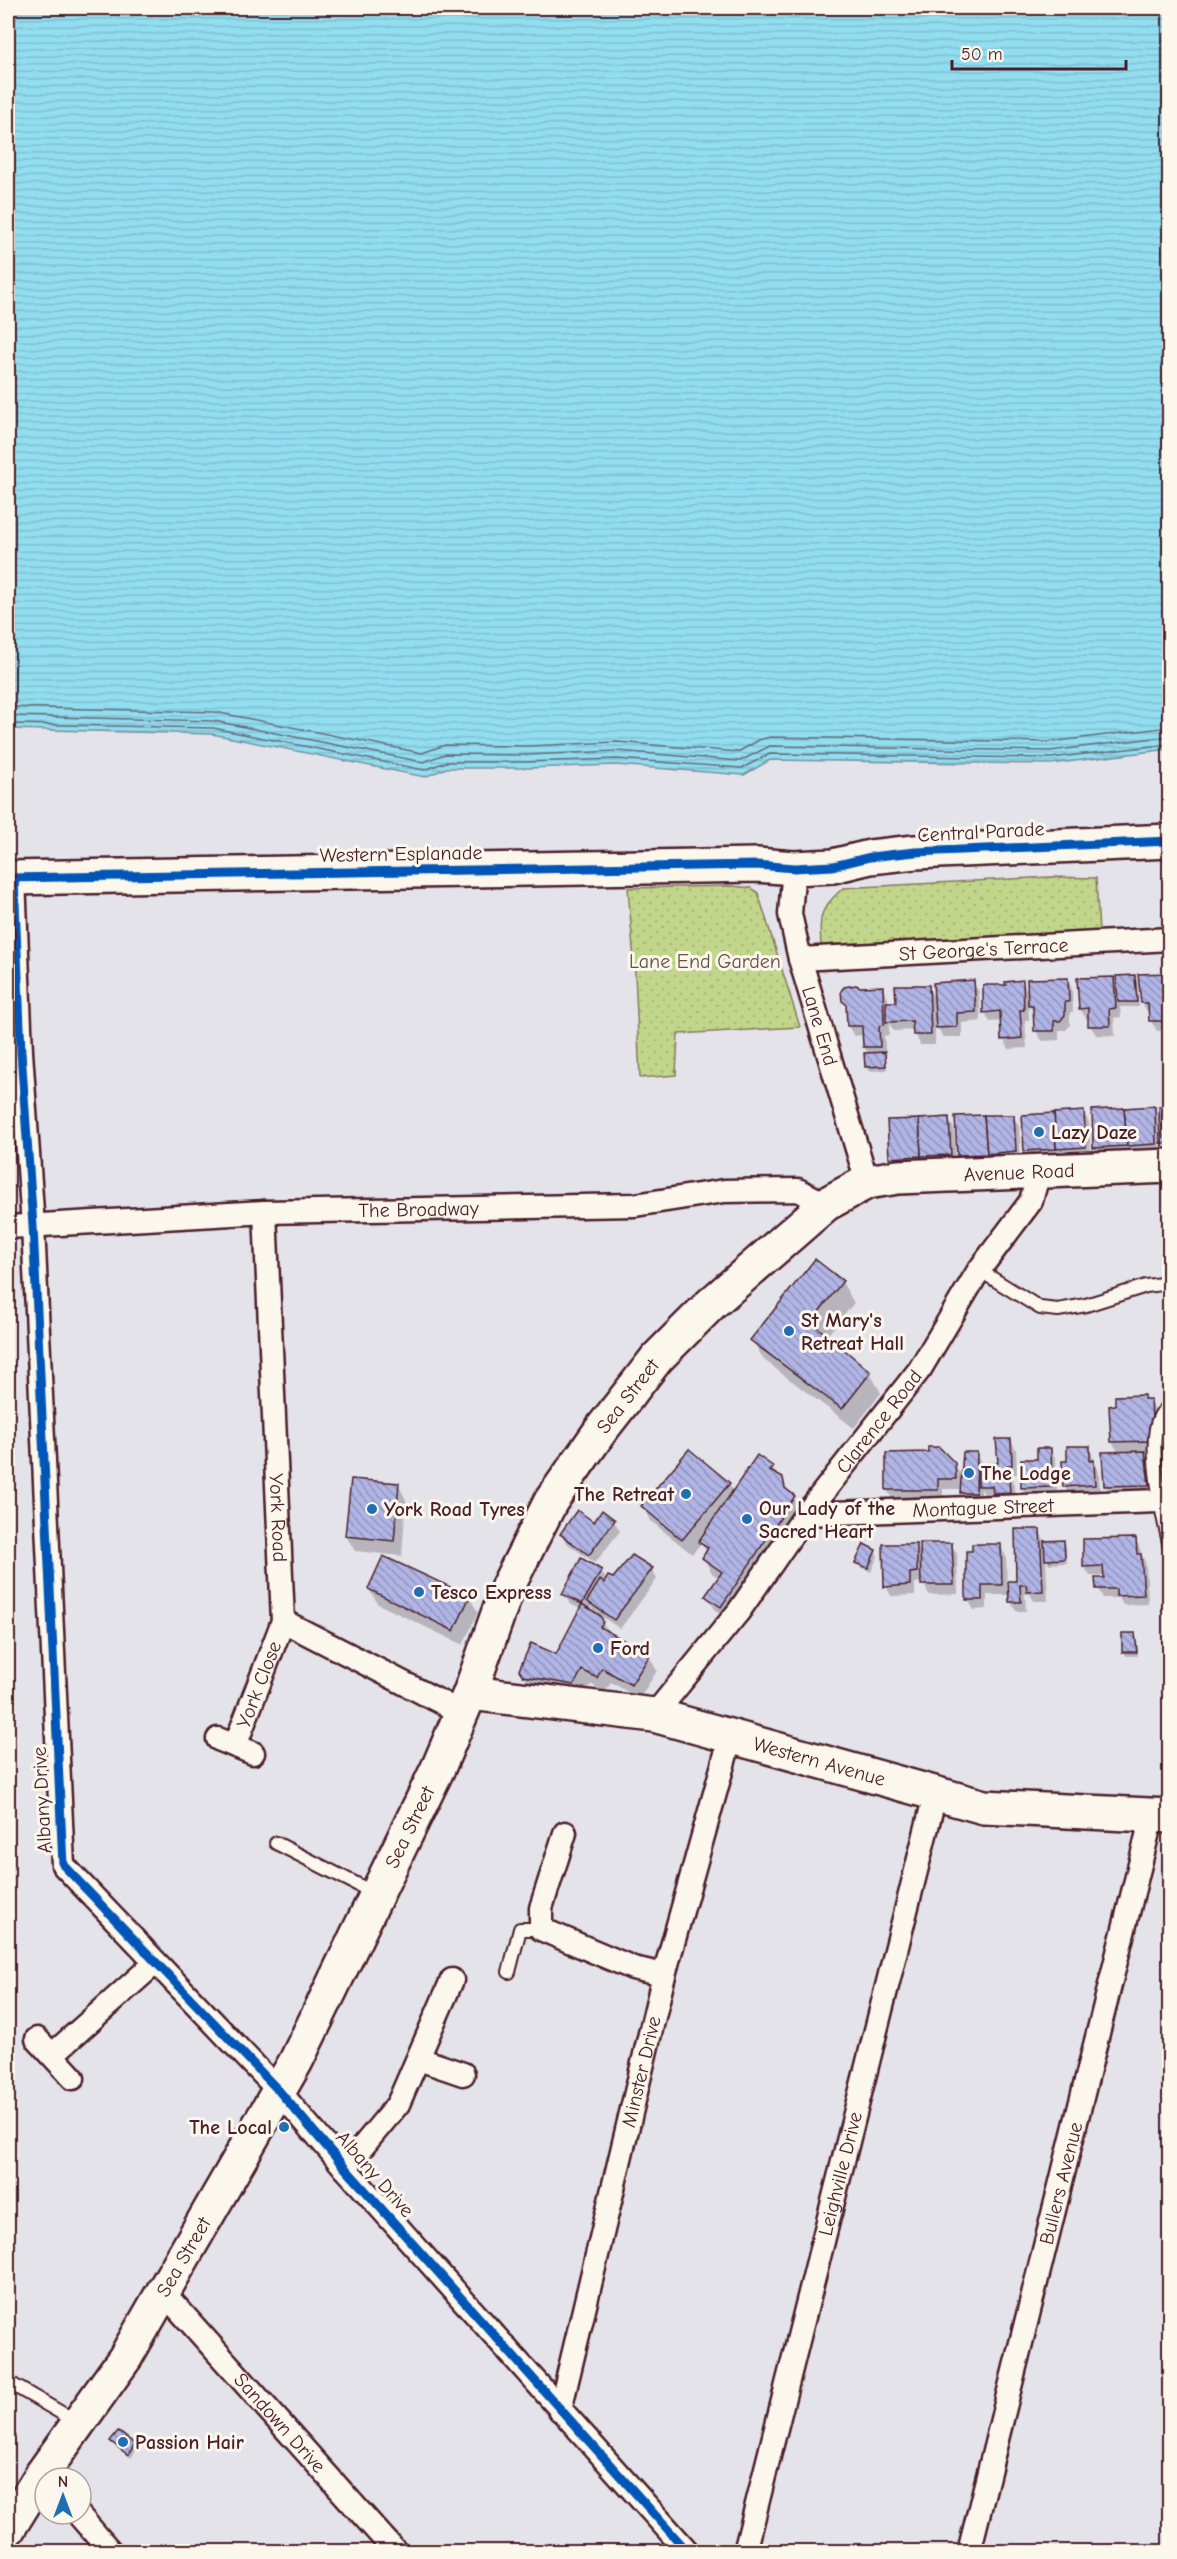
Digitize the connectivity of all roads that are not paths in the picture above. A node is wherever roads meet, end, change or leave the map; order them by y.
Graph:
1 (1170, 841) edge
2 (794, 868) junction
3 (10, 878) edge
4 (1170, 939) edge
5 (800, 959) junction
6 (1170, 1166) edge
7 (1039, 1172) junction
8 (867, 1182) junction
9 (826, 1204) junction
10 (265, 1212) junction
11 (33, 1226) junction
12 (8, 1227) edge
13 (980, 1270) junction
14 (1170, 1283) edge
15 (1170, 1406) edge
16 (1159, 1501) junction
17 (806, 1514) junction
18 (1170, 1548) edge
19 (283, 1622) junction
20 (466, 1703) junction
21 (654, 1715) junction
22 (730, 1736) junction
23 (235, 1746) dead end
24 (935, 1795) junction
25 (1161, 1816) edge
26 (565, 1833) dead end
27 (276, 1843) dead end
28 (378, 1895) junction
29 (541, 1929) junction
30 (155, 1964) junction
31 (509, 1972) dead end
32 (664, 1976) junction
33 (452, 1980) dead end
34 (37, 2039) dead end
35 (52, 2055) junction
36 (419, 2059) junction
37 (464, 2074) dead end
38 (73, 2078) dead end
39 (279, 2091) junction
40 (345, 2169) junction
41 (164, 2294) junction
42 (8, 2382) edge
43 (560, 2409) junction
44 (78, 2423) junction
45 (50, 2466) edge
46 (33, 2492) edge
47 (88, 2526) edge
48 (8, 2529) edge
49 (111, 2552) edge
50 (396, 2552) edge
51 (688, 2552) edge
52 (745, 2552) edge
53 (969, 2552) edge

1 - 2 main road, Central Parade
2 - 3 main road, Western Esplanade
2 - 5 street, Lane End
3 - 11 street, Albany Drive
4 - 5 street, St George's Terrace
5 - 8 street, Lane End
6 - 7 main road, Avenue Road
7 - 8 main road, Avenue Road
7 - 13 street, Clarence Road
8 - 9 main road, Sea Street
9 - 10 street, The Broadway
9 - 20 main road, Sea Street
10 - 11 street, The Broadway
10 - 19 street, York Road
11 - 12 street, The Broadway
11 - 30 street, Albany Drive
13 - 14 lane
13 - 17 street, Clarence Road
15 - 16 lane
16 - 17 street, Montague Street
16 - 18 lane
17 - 21 street, Clarence Road
19 - 20 street
19 - 23 street, York Close
20 - 21 main road, Western Avenue
20 - 28 main road, Sea Street
21 - 22 main road, Western Avenue
22 - 24 main road, Western Avenue
22 - 32 street, Minster Drive
24 - 25 main road, Western Avenue
24 - 52 street, Leighville Drive
25 - 53 street, Bullers Avenue
26 - 29 street
27 - 28 lane
28 - 39 main road, Sea Street
29 - 31 lane
29 - 32 street
30 - 35 street
30 - 39 street, Albany Drive
32 - 43 street, Minster Drive
33 - 36 street
34 - 35 street
35 - 38 street
36 - 37 street
36 - 40 street
39 - 40 street, Albany Drive
39 - 41 main road, Sea Street
40 - 43 street, Albany Drive
41 - 44 main road, Sea Street
41 - 50 street, Sandown Drive
42 - 44 lane
43 - 51 street, Albany Drive
44 - 45 main road, Sea Street
46 - 48 main road, Sea Street
47 - 49 street

